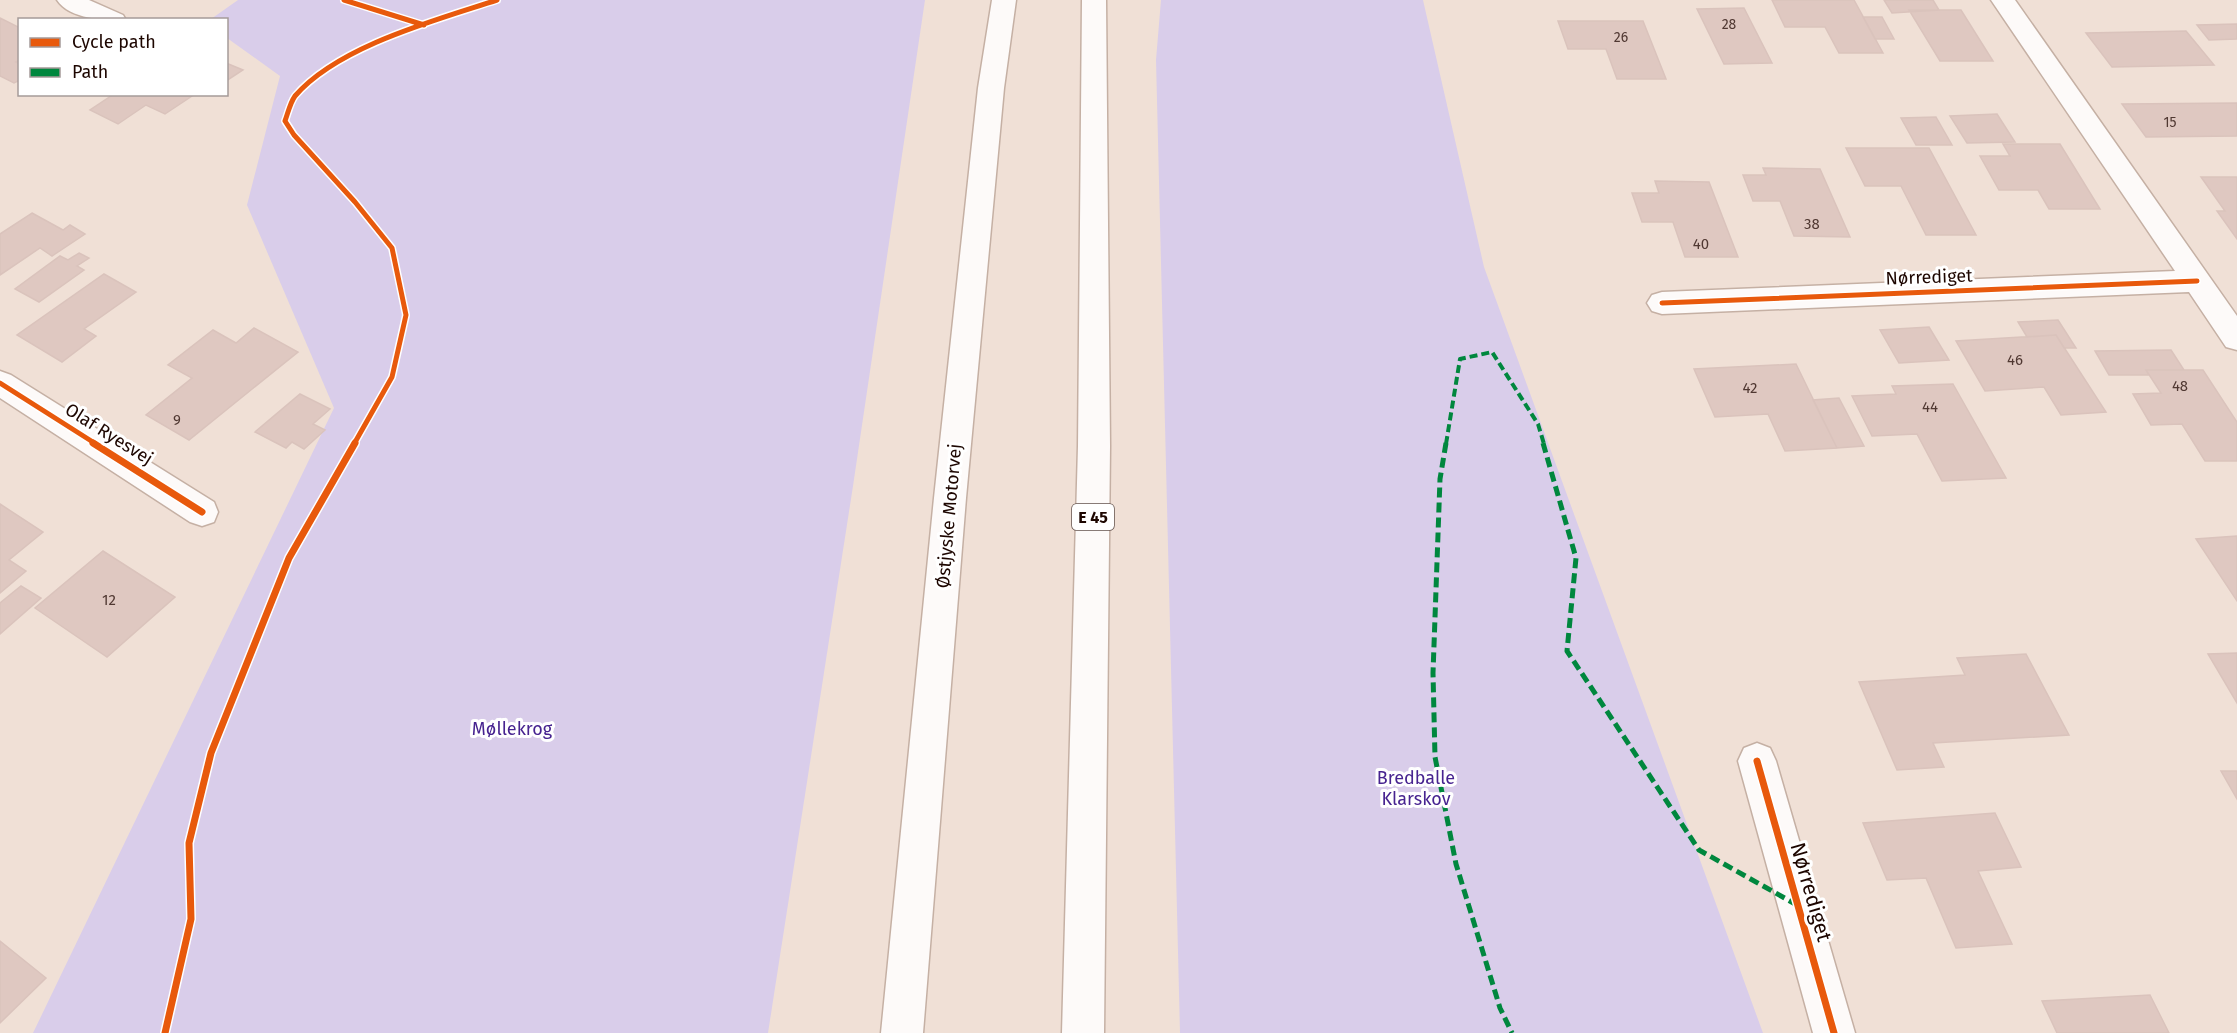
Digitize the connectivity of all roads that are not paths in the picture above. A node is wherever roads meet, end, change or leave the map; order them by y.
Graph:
1 (69, 0) edge
2 (1004, 0) edge
3 (1094, 0) edge
4 (2003, 0) edge
5 (110, 18) edge
6 (2197, 281) junction
7 (1662, 303) dead end
8 (2237, 339) edge
9 (0, 383) edge
10 (202, 512) dead end
11 (1757, 760) dead end
12 (902, 1033) edge
13 (1083, 1033) edge
14 (1834, 1033) edge

1 - 5 main road
2 - 12 main road, Østjyske Motorvej
3 - 13 main road, E 45
4 - 6 main road
6 - 7 main road, Nørrediget
6 - 8 main road
9 - 10 main road, Olaf Ryesvej
11 - 14 main road, Nørrediget

